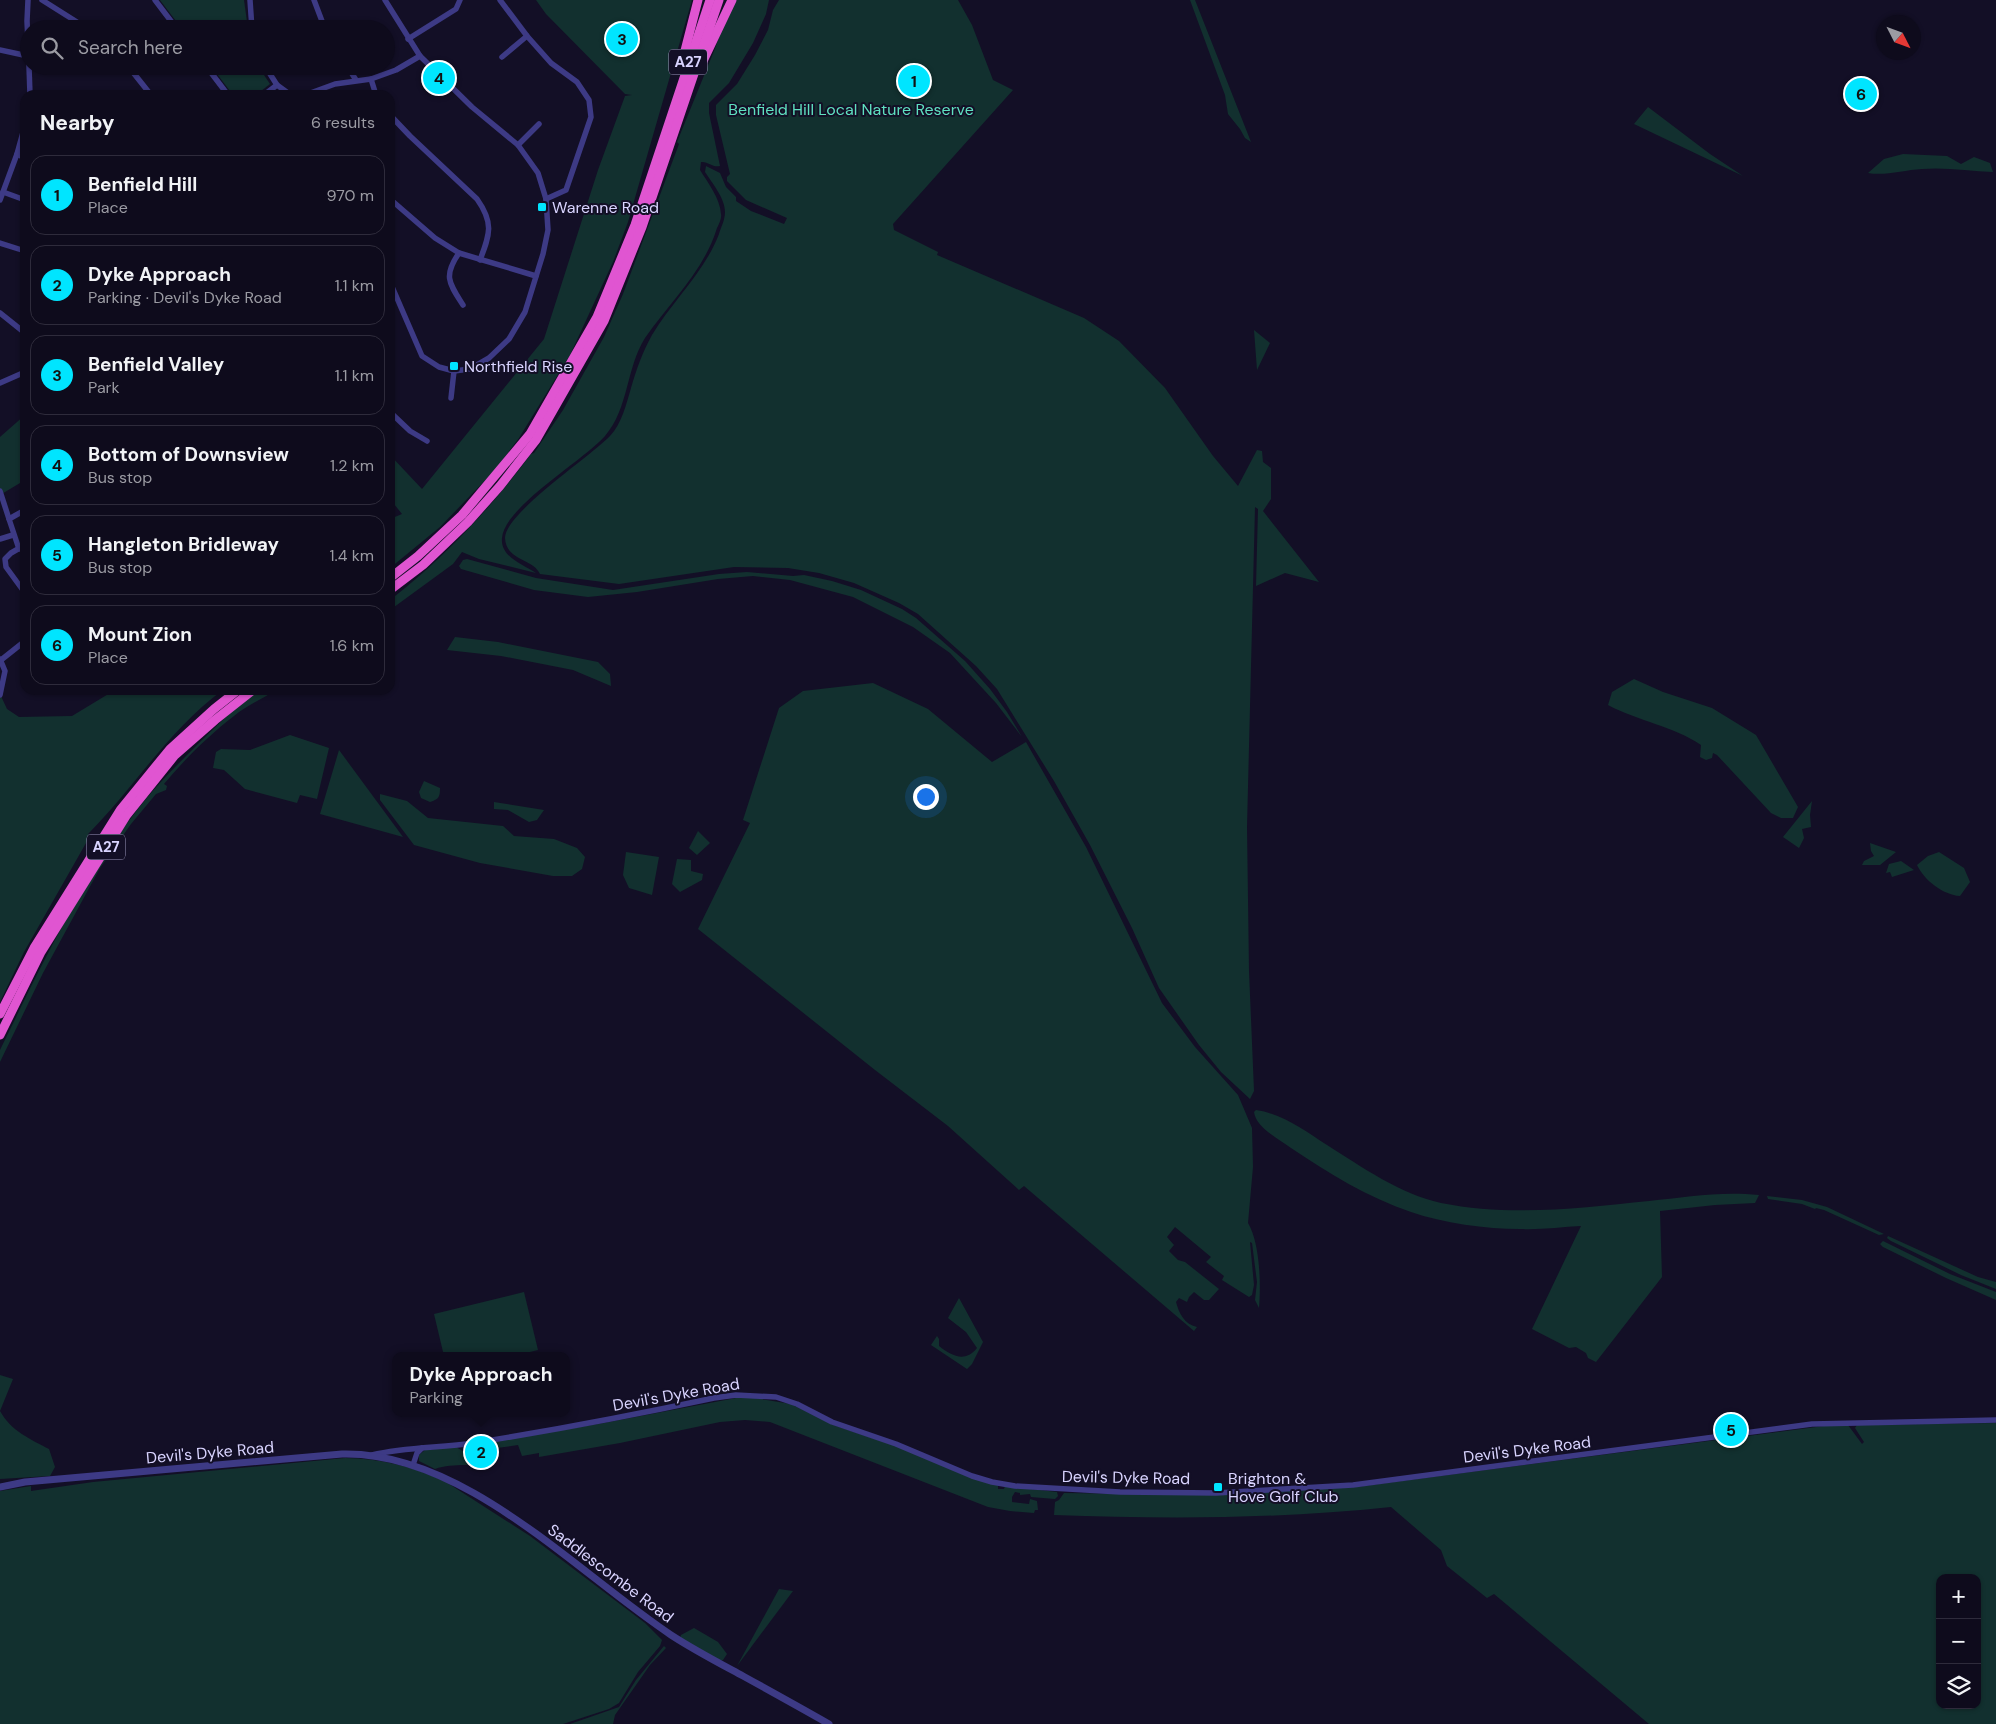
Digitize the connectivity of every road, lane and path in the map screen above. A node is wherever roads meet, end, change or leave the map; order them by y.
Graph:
1 (28, 0) edge
2 (42, 0) edge
3 (155, 0) edge
4 (250, 0) edge
5 (314, 0) edge
6 (385, 0) edge
7 (460, 0) edge
8 (500, 0) edge
9 (698, 0) edge
10 (710, 0) edge
11 (719, 0) edge
12 (732, 0) edge
13 (27, 20) edge
14 (74, 20) edge
15 (170, 20) edge
16 (251, 20) edge
17 (321, 20) edge
18 (527, 36) junction
19 (408, 39) junction
20 (0, 50) edge
21 (20, 54) edge
22 (420, 56) junction
23 (502, 57) dead end
24 (395, 70) edge
25 (29, 75) edge
26 (135, 75) edge
27 (213, 75) edge
28 (271, 75) edge
29 (353, 75) edge
30 (382, 75) edge
31 (371, 79) junction
32 (356, 80) junction
33 (277, 85) junction
34 (30, 90) edge
35 (146, 90) edge
36 (224, 90) edge
37 (270, 90) edge
38 (284, 90) edge
39 (324, 90) edge
40 (374, 90) edge
41 (686, 97) junction
42 (395, 120) edge
43 (539, 124) dead end
44 (667, 124) junction
45 (20, 143) edge
46 (518, 145) junction
47 (17, 154) junction
48 (20, 156) edge
49 (2, 192) junction
50 (20, 198) edge
51 (546, 199) junction
52 (0, 200) edge
53 (395, 203) edge
54 (0, 243) edge
55 (20, 249) edge
56 (458, 253) junction
57 (480, 260) junction
58 (536, 276) junction
59 (395, 294) edge
60 (463, 305) dead end
61 (0, 313) edge
62 (20, 329) edge
63 (454, 371) junction
64 (20, 374) edge
65 (0, 383) edge
66 (451, 398) dead end
67 (395, 417) edge
68 (427, 442) dead end
69 (0, 491) edge
70 (20, 513) edge
71 (9, 519) junction
72 (13, 535) junction
73 (0, 539) edge
74 (19, 548) joint
75 (395, 574) edge
76 (20, 586) edge
77 (395, 586) edge
78 (20, 645) edge
79 (1, 660) edge
80 (1, 695) edge
81 (232, 695) edge
82 (246, 695) edge
83 (0, 1014) edge
84 (0, 1035) edge
85 (1996, 1420) edge
86 (422, 1448) junction
87 (372, 1455) junction
88 (413, 1464) junction
89 (0, 1487) edge
90 (829, 1724) edge

1 - 13 street
2 - 14 street
3 - 15 street
4 - 16 street
5 - 17 street
6 - 19 street
7 - 19 street
8 - 18 street
9 - 44 highway, A27
10 - 44 highway, A27
11 - 41 highway, A27
12 - 41 highway, A27
18 - 23 street
18 - 51 street
19 - 22 street
20 - 21 street
22 - 24 street
22 - 46 street
25 - 34 street
26 - 35 street
27 - 36 street
28 - 33 street
29 - 32 street
30 - 31 street
31 - 32 street
31 - 40 street
32 - 39 street
33 - 37 street
33 - 38 street
41 - 77 highway, A27
42 - 57 street
43 - 46 street
44 - 75 highway, A27
45 - 47 street
46 - 51 street
47 - 48 street
47 - 49 street
49 - 50 street
49 - 52 street
51 - 58 street
53 - 56 street
54 - 55 street
56 - 57 street
56 - 60 street
57 - 58 street
58 - 63 street
59 - 63 street
61 - 62 street
63 - 66 street
64 - 65 street
67 - 68 street
69 - 71 street
70 - 71 street
71 - 72 street
72 - 73 street
72 - 74 street
74 - 76 street
78 - 79 street
79 - 80 street
81 - 83 highway, A27
82 - 84 highway, A27
85 - 86 street, Devil's Dyke Road
86 - 87 street, Devil's Dyke Road
86 - 88 street
87 - 88 street, Saddlescombe Road
87 - 89 street, Devil's Dyke Road
88 - 90 street, Saddlescombe Road

